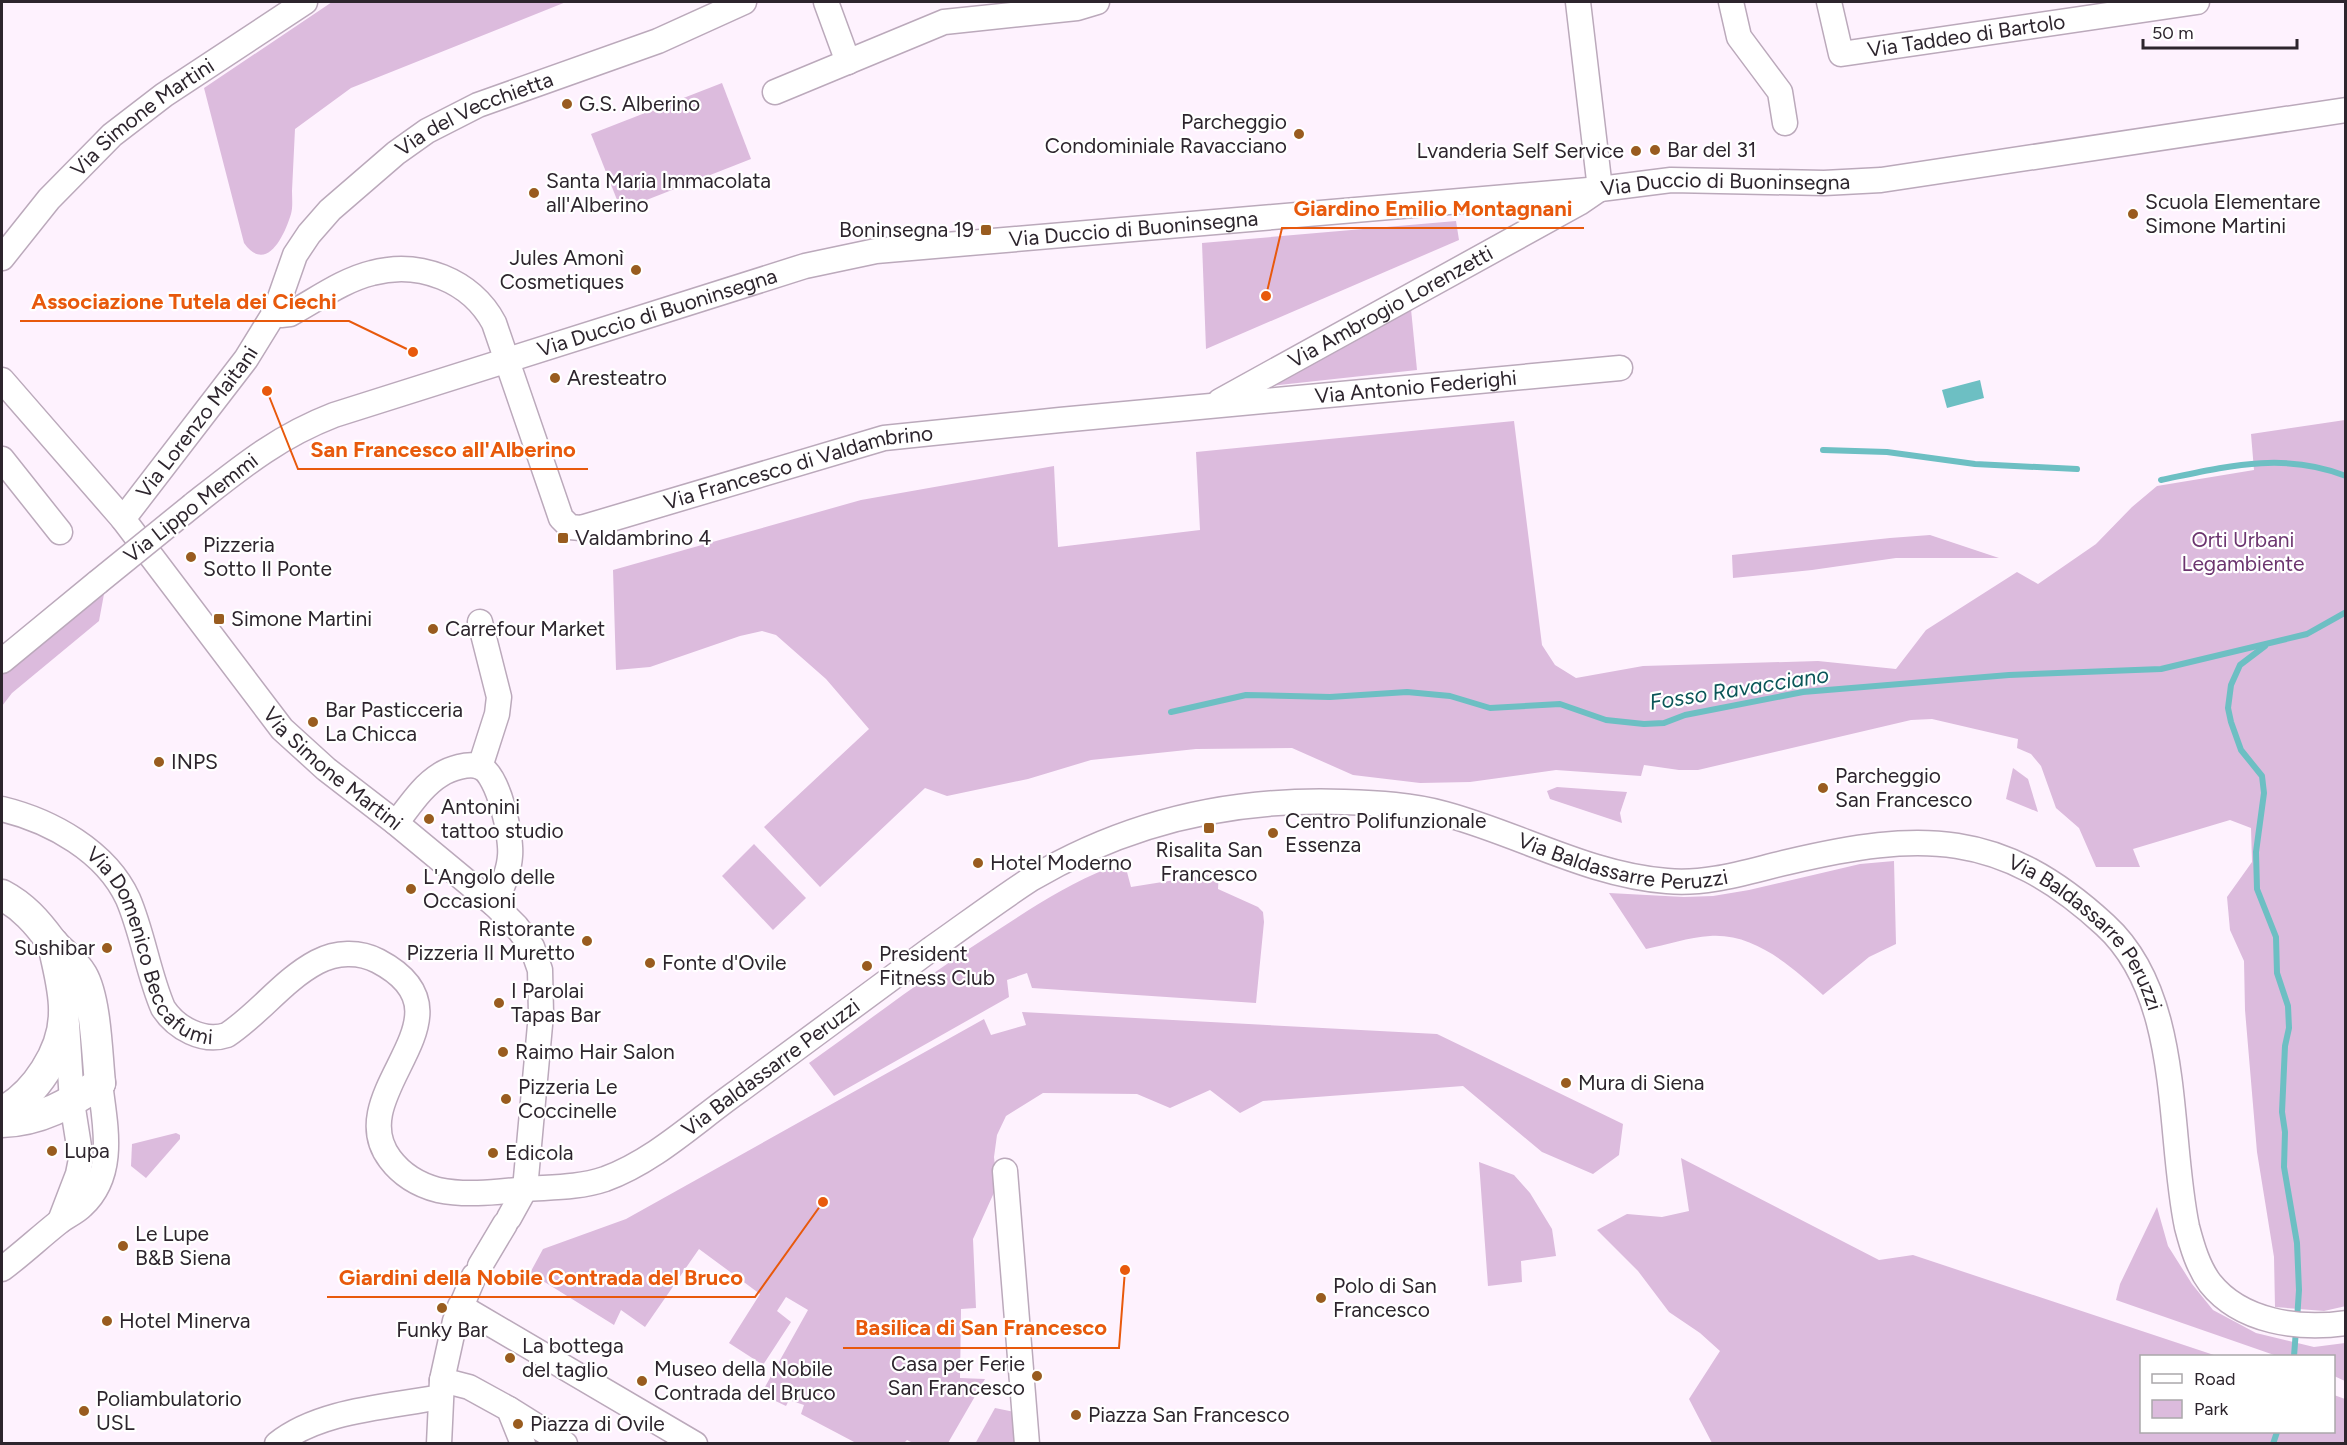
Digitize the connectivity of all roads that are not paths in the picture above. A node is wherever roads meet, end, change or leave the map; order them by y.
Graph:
1 (305, 2) edge
2 (744, 2) edge
3 (826, 2) edge
4 (1097, 2) edge
5 (1578, 2) edge
6 (1731, 2) edge
7 (1828, 2) edge
8 (2197, 2) edge
9 (848, 62) junction
10 (775, 92) dead end
11 (2346, 110) edge
12 (1785, 123) dead end
13 (1600, 189) junction
14 (296, 255) junction
15 (2, 258) edge
16 (326, 295) junction
17 (275, 312) junction
18 (506, 359) junction
19 (1620, 368) dead end
20 (2, 380) edge
21 (1213, 405) junction
22 (2, 459) edge
23 (123, 519) junction
24 (60, 532) dead end
25 (480, 622) dead end
26 (2, 661) edge
27 (480, 767) junction
28 (2, 809) edge
29 (396, 823) junction
30 (2, 895) edge
31 (495, 905) junction
32 (53, 943) junction
33 (64, 1013) junction
34 (100, 1083) junction
35 (71, 1092) junction
36 (37, 1104) junction
37 (2, 1112) edge
38 (2, 1122) edge
39 (79, 1143) junction
40 (1005, 1171) dead end
41 (525, 1189) junction
42 (60, 1221) junction
43 (2, 1269) edge
44 (460, 1306) junction
45 (2346, 1323) edge
46 (441, 1388) junction
47 (509, 1409) junction
48 (277, 1443) edge
49 (440, 1443) edge
50 (524, 1443) edge
51 (565, 1443) edge
52 (695, 1443) edge
53 (1027, 1443) edge

1 - 15 street, Via Simone Martini
2 - 14 street, Via del Vecchietta
3 - 9 street
4 - 9 street
5 - 13 street
6 - 12 street
7 - 8 street, Via Taddeo di Bartolo
9 - 10 street
11 - 13 street, Via Duccio di Buoninsegna
13 - 18 street, Via Duccio di Buoninsegna
13 - 21 street, Via Ambrogio Lorenzetti
14 - 16 street
14 - 17 street, Via del Vecchietta
16 - 17 street
16 - 18 street
17 - 23 street, Via Lorenzo Maitani
18 - 21 street, Via Francesco di Valdambrino
18 - 26 street, Via Lippo Memmi, bridge
19 - 21 street, Via Antonio Federighi
20 - 23 street, Via Simone Martini
22 - 24 street
23 - 29 street, Via Simone Martini
25 - 27 street
27 - 29 street
27 - 31 street
28 - 41 street, Via Domenico Beccafumi
29 - 31 street, Via Simone Martini
30 - 32 main road
31 - 41 street, Via Simone Martini
32 - 33 main road
32 - 34 main road
33 - 35 street
33 - 36 main road
34 - 35 main road
34 - 42 street
35 - 36 main road
35 - 39 street
36 - 37 main road
36 - 38 main road
36 - 39 street
39 - 42 street
40 - 53 street
41 - 44 street
41 - 45 street, Via Baldassarre Peruzzi
42 - 43 street
44 - 46 street
44 - 52 street
46 - 47 street
46 - 48 street
46 - 49 street
47 - 50 street
47 - 51 street

